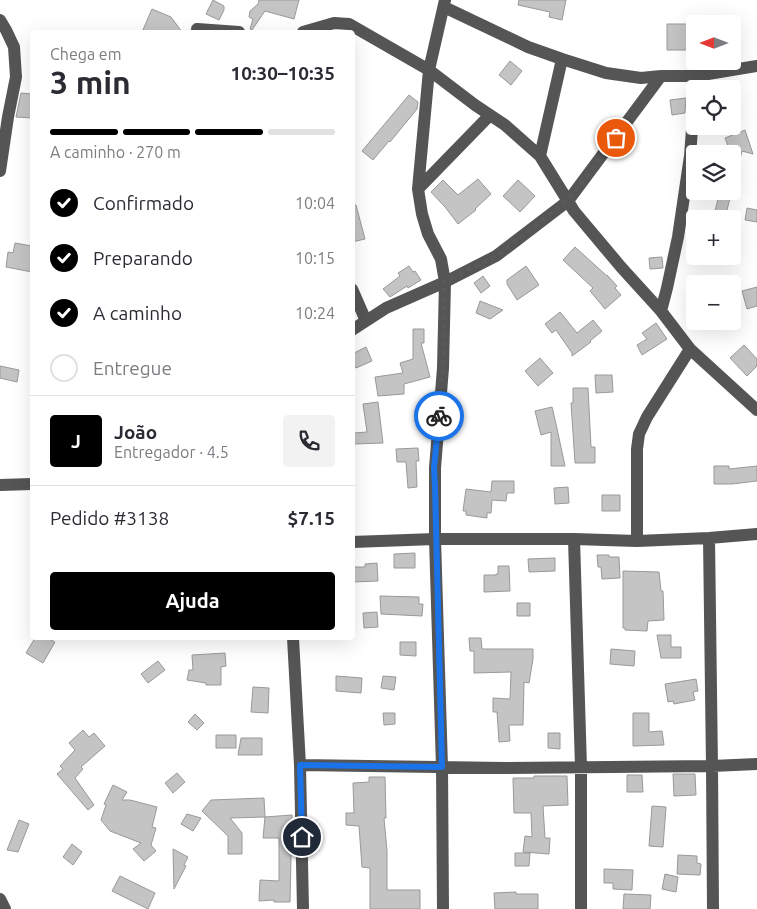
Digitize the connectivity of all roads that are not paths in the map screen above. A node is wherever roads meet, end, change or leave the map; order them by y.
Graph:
1 (445, 4) edge
2 (0, 20) edge
3 (196, 29) dead end
4 (210, 30) edge
5 (310, 30) edge
6 (562, 59) junction
7 (757, 66) edge
8 (429, 70) junction
9 (661, 76) junction
10 (696, 76) junction
11 (490, 115) junction
12 (540, 156) junction
13 (0, 171) edge
14 (418, 189) junction
15 (568, 200) junction
16 (444, 282) junction
17 (355, 296) edge
18 (661, 311) junction
19 (366, 322) junction
20 (355, 328) edge
21 (690, 349) junction
22 (757, 410) edge
23 (30, 484) edge
24 (0, 485) edge
25 (757, 534) edge
26 (709, 538) junction
27 (435, 539) junction
28 (574, 539) junction
29 (637, 541) junction
30 (355, 542) edge
31 (293, 640) edge
32 (757, 764) edge
33 (300, 765) junction
34 (712, 766) junction
35 (442, 767) junction
36 (581, 767) junction
37 (0, 899) edge
38 (5, 909) edge
39 (303, 909) edge
40 (443, 909) edge
41 (581, 909) edge
42 (713, 909) edge

1 - 6 street
1 - 8 street
2 - 13 street
3 - 4 street
5 - 8 street
6 - 9 street
6 - 12 street
7 - 10 street
8 - 11 street
8 - 14 street
9 - 10 street
9 - 15 street
10 - 18 street
11 - 12 street
11 - 14 street
12 - 15 street
14 - 16 street
15 - 16 street
15 - 18 street
16 - 19 street
16 - 27 street
17 - 19 street
18 - 21 street
19 - 20 street
21 - 22 street
21 - 29 street
23 - 24 street
25 - 26 street
26 - 29 street
26 - 34 street
27 - 28 street
27 - 30 street
27 - 35 street
28 - 29 street
28 - 36 street
31 - 33 street
32 - 34 street
33 - 35 street
33 - 39 street
34 - 36 street
34 - 42 street
35 - 36 street
35 - 40 street
36 - 41 street
37 - 38 street

